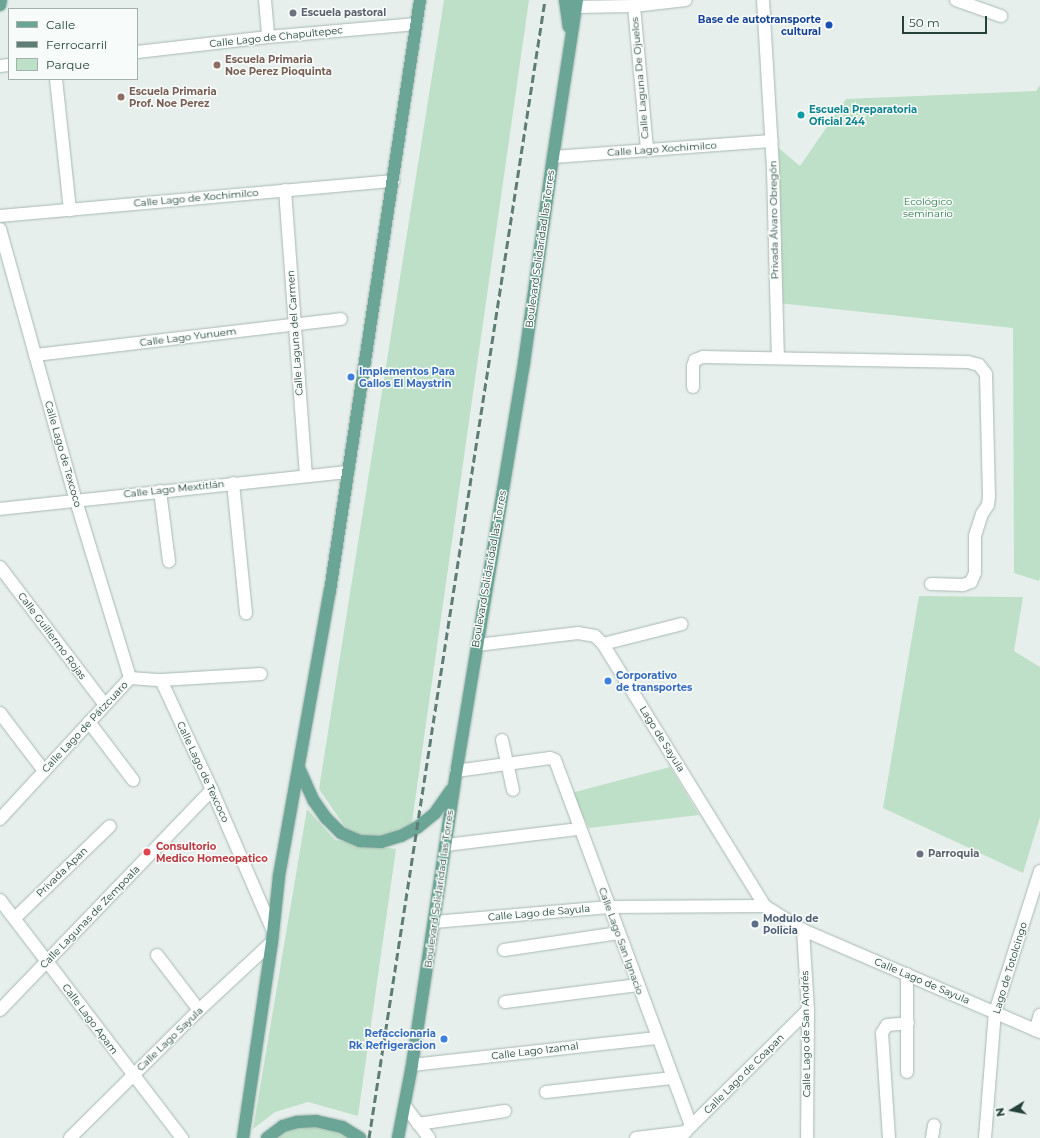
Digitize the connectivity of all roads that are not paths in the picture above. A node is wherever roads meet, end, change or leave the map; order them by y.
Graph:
1 (1, 0) edge
2 (264, 0) edge
3 (420, 0) edge
4 (565, 0) edge
5 (686, 0) edge
6 (763, 0) edge
7 (956, 0) edge
8 (669, 1) edge
9 (577, 3) edge
10 (0, 5) edge
11 (634, 6) junction
12 (1001, 16) dead end
13 (416, 24) junction
14 (268, 37) junction
15 (571, 40) junction
16 (138, 52) edge
17 (56, 80) edge
18 (771, 141) junction
19 (646, 150) junction
20 (553, 157) junction
21 (393, 181) junction
22 (285, 190) junction
23 (70, 210) junction
24 (0, 216) edge
25 (0, 229) edge
26 (341, 319) dead end
27 (294, 325) junction
28 (35, 355) junction
29 (778, 358) junction
30 (693, 387) dead end
31 (348, 472) junction
32 (306, 475) junction
33 (233, 483) junction
34 (160, 491) junction
35 (76, 501) junction
36 (0, 509) edge
37 (169, 562) dead end
38 (0, 567) edge
39 (932, 584) dead end
40 (246, 613) dead end
41 (682, 624) dead end
42 (603, 644) junction
43 (477, 645) junction
44 (261, 674) dead end
45 (130, 678) junction
46 (161, 680) junction
47 (105, 705) junction
48 (0, 713) edge
49 (89, 722) junction
50 (502, 740) dead end
51 (507, 764) junction
52 (299, 768) junction
53 (44, 771) junction
54 (456, 771) junction
55 (133, 780) dead end
56 (454, 786) junction
57 (212, 790) junction
58 (513, 790) dead end
59 (0, 820) edge
60 (110, 826) dead end
61 (579, 829) junction
62 (446, 845) junction
63 (1040, 871) edge
64 (0, 900) edge
65 (765, 906) junction
66 (609, 907) junction
67 (14, 918) junction
68 (434, 922) junction
69 (803, 930) junction
70 (619, 933) junction
71 (273, 936) junction
72 (504, 950) dead end
73 (157, 955) dead end
74 (47, 962) junction
75 (907, 974) junction
76 (638, 985) junction
77 (505, 1002) dead end
78 (0, 1010) edge
79 (199, 1010) junction
80 (808, 1010) junction
81 (995, 1012) junction
82 (1040, 1015) edge
83 (908, 1023) junction
84 (1037, 1031) edge
85 (657, 1038) junction
86 (412, 1065) junction
87 (907, 1072) dead end
88 (132, 1075) junction
89 (672, 1078) junction
90 (546, 1092) dead end
91 (405, 1106) junction
92 (505, 1111) dead end
93 (418, 1124) junction
94 (934, 1125) dead end
95 (685, 1132) edge
96 (70, 1138) edge
97 (182, 1138) edge
98 (243, 1138) edge
99 (267, 1138) edge
100 (360, 1138) edge
101 (398, 1138) edge
102 (429, 1138) edge
103 (636, 1138) edge
104 (807, 1138) edge
105 (889, 1138) edge
106 (932, 1138) edge
107 (985, 1138) edge

1 - 10 main road
2 - 14 street
3 - 13 main road
4 - 15 main road
5 - 8 street
6 - 18 street, Privada Álvaro Obregón
7 - 12 street
8 - 11 street
9 - 11 street
9 - 15 main road, Boulevard Solidaridad las Torres
11 - 19 street, Calle Laguna De Ojuelos
13 - 14 street, Calle Lago de Chapultepec
13 - 21 main road
14 - 16 street, Calle Lago de Chapultepec
15 - 20 main road, Boulevard Solidaridad las Torres
17 - 23 street
18 - 19 street, Calle Lago Xochimilco
18 - 29 street, Privada Álvaro Obregón
19 - 20 street, Calle Lago Xochimilco
20 - 43 main road, Boulevard Solidaridad las Torres
21 - 22 street, Calle Lago de Xochimilco
21 - 31 main road
22 - 23 street, Calle Lago de Xochimilco
22 - 27 street, Calle Laguna del Carmen
23 - 24 street, Calle Lago de Xochimilco
25 - 28 street, Calle Lago de Texcoco
26 - 27 street, Calle Lago Yunuem
27 - 28 street, Calle Lago Yunuem
27 - 32 street, Calle Laguna del Carmen
28 - 35 street, Calle Lago de Texcoco
29 - 30 street
29 - 39 street
31 - 32 street, Calle Lago Mextitlán
31 - 52 main road
32 - 33 street, Calle Lago Mextitlán
33 - 34 street, Calle Lago Mextitlán
33 - 40 street
34 - 35 street, Calle Lago Mextitlán
34 - 37 street
35 - 36 street, Calle Lago Mextitlán
35 - 45 street, Calle Lago de Texcoco
38 - 47 street, Calle Guillermo Rojas
41 - 42 street
42 - 43 street, Lago de Sayula
42 - 65 street, Lago de Sayula
43 - 54 main road, Boulevard Solidaridad las Torres
44 - 46 street, Calle Lago de Pátzcuaro
45 - 46 street, Calle Lago de Pátzcuaro
45 - 47 street, Calle Lago de Pátzcuaro
46 - 57 street, Calle Lago de Texcoco
47 - 49 street, Calle Lago de Pátzcuaro
48 - 53 street
49 - 53 street, Calle Lago de Pátzcuaro
49 - 55 street
50 - 51 street
51 - 54 street
51 - 58 street
51 - 61 street, Calle Lago San Ignacio
52 - 56 main road
52 - 71 main road
53 - 59 street, Calle Lago de Pátzcuaro
54 - 56 main road, Boulevard Solidaridad las Torres
56 - 62 main road, Boulevard Solidaridad las Torres
57 - 71 street, Calle Lago de Texcoco
57 - 74 street, Calle Lagunas de Zempoala
60 - 67 street, Privada Apan
61 - 62 street
61 - 66 street, Calle Lago San Ignacio
62 - 68 main road, Boulevard Solidaridad las Torres
63 - 81 street, Lago de Totolcingo
64 - 67 street, Calle Lago Apam
65 - 66 street, Calle Lago de Sayula
65 - 69 street, Lago de Sayula
66 - 68 street, Calle Lago de Sayula
66 - 70 street, Calle Lago San Ignacio
67 - 74 street, Calle Lago Apam
68 - 86 main road, Boulevard Solidaridad las Torres
69 - 75 street, Calle Lago de Sayula
69 - 80 street, Calle Lago de San Andrés
70 - 72 street
70 - 76 street, Calle Lago San Ignacio
71 - 79 street, Calle Lago Sayula
71 - 98 main road
73 - 79 street
74 - 78 street, Calle Lagunas de Zempoala
74 - 88 street, Calle Lago Apam
75 - 81 street, Calle Lago de Sayula
75 - 83 street
76 - 77 street
76 - 85 street, Calle Lago San Ignacio
79 - 88 street, Calle Lago Sayula
80 - 95 street, Calle Lago de Coapan
80 - 104 street, Calle Lago de San Andrés
81 - 84 street, Calle Lago de Sayula
81 - 107 street, Lago de Totolcingo
82 - 84 street
83 - 87 street
83 - 105 street
85 - 86 street, Calle Lago Izamal
85 - 89 street, Calle Lago San Ignacio
86 - 91 main road, Boulevard Solidaridad las Torres
88 - 96 street, Calle Lago Sayula
88 - 97 street, Calle Lago Apam
89 - 90 street
89 - 95 street, Calle Lago San Ignacio
91 - 93 street
91 - 101 main road, Boulevard Solidaridad las Torres
92 - 93 street
93 - 102 street
94 - 106 street
95 - 103 street
99 - 100 main road

